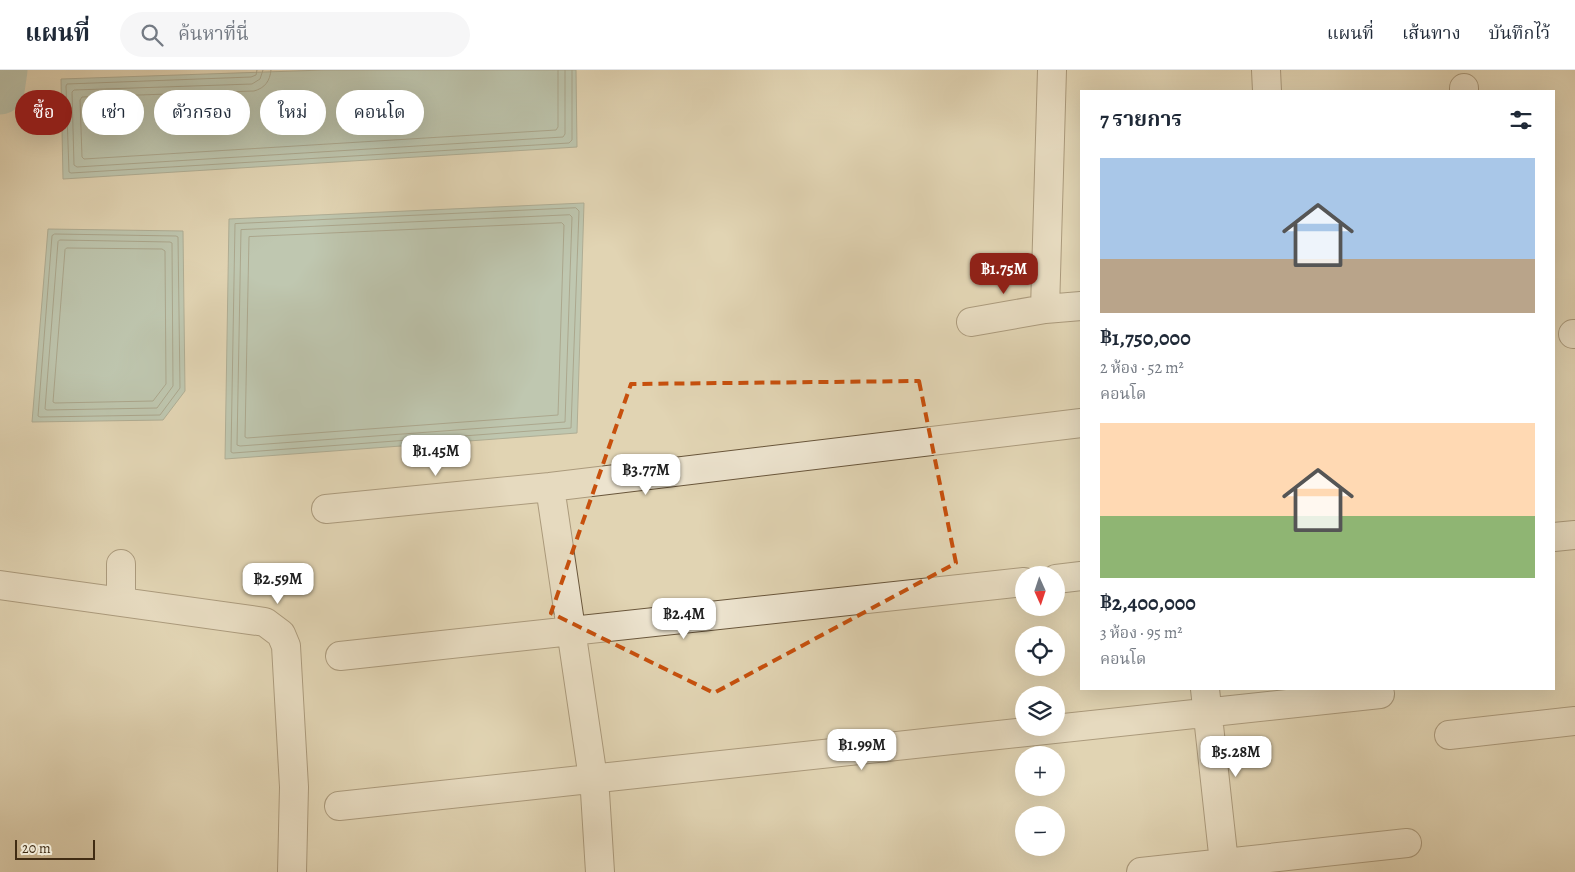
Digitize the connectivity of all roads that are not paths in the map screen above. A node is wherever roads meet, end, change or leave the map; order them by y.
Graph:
1 (1052, 70) edge
2 (1266, 70) edge
3 (1267, 90) edge
4 (1080, 306) edge
5 (1045, 309) junction
6 (971, 322) dead end
7 (1080, 423) edge
8 (550, 487) junction
9 (326, 510) dead end
10 (1575, 535) edge
11 (1555, 538) edge
12 (121, 564) dead end
13 (1080, 576) edge
14 (1065, 578) edge
15 (1015, 583) edge
16 (0, 585) edge
17 (121, 602) junction
18 (572, 631) junction
19 (340, 656) dead end
20 (1380, 694) dead end
21 (1207, 701) edge
22 (1575, 721) edge
23 (1449, 735) dead end
24 (593, 778) junction
25 (339, 806) dead end
26 (1407, 843) dead end
27 (1225, 868) edge
28 (292, 872) edge
29 (600, 872) edge
30 (1141, 872) edge

1 - 5 street
2 - 3 street
4 - 5 street
5 - 6 street
7 - 8 street
8 - 9 street
8 - 18 street
10 - 11 street
12 - 17 street
13 - 14 street
15 - 18 street
16 - 17 street
17 - 28 street
18 - 19 street
18 - 24 street
20 - 21 street
21 - 24 street
21 - 27 street
22 - 23 street
24 - 25 street
24 - 29 street
26 - 27 street
27 - 30 street

